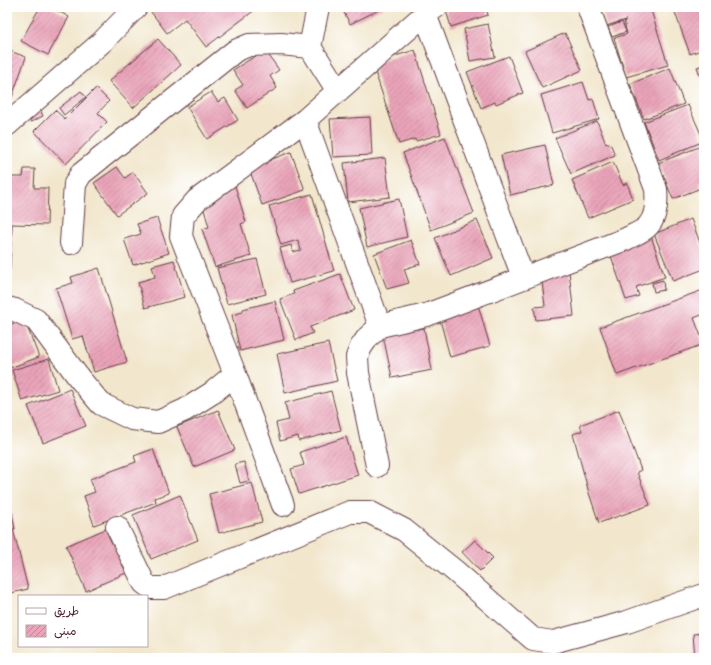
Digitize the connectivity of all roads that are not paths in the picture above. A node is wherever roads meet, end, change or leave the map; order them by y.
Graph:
1 (136, 7) edge
2 (318, 7) edge
3 (588, 7) edge
4 (431, 11) edge
5 (310, 47) junction
6 (338, 91) junction
7 (305, 120) junction
8 (7, 125) edge
9 (71, 243) dead end
10 (523, 277) junction
11 (7, 308) edge
12 (380, 326) junction
13 (235, 374) junction
14 (377, 466) dead end
15 (283, 505) dead end
16 (117, 527) dead end
17 (704, 595) edge

1 - 8 street
2 - 5 street
3 - 10 street
4 - 6 street
4 - 10 street
5 - 6 street
5 - 9 street
6 - 7 street
7 - 12 street
7 - 13 street
10 - 12 street
11 - 13 street
12 - 14 street
13 - 15 street
16 - 17 street

